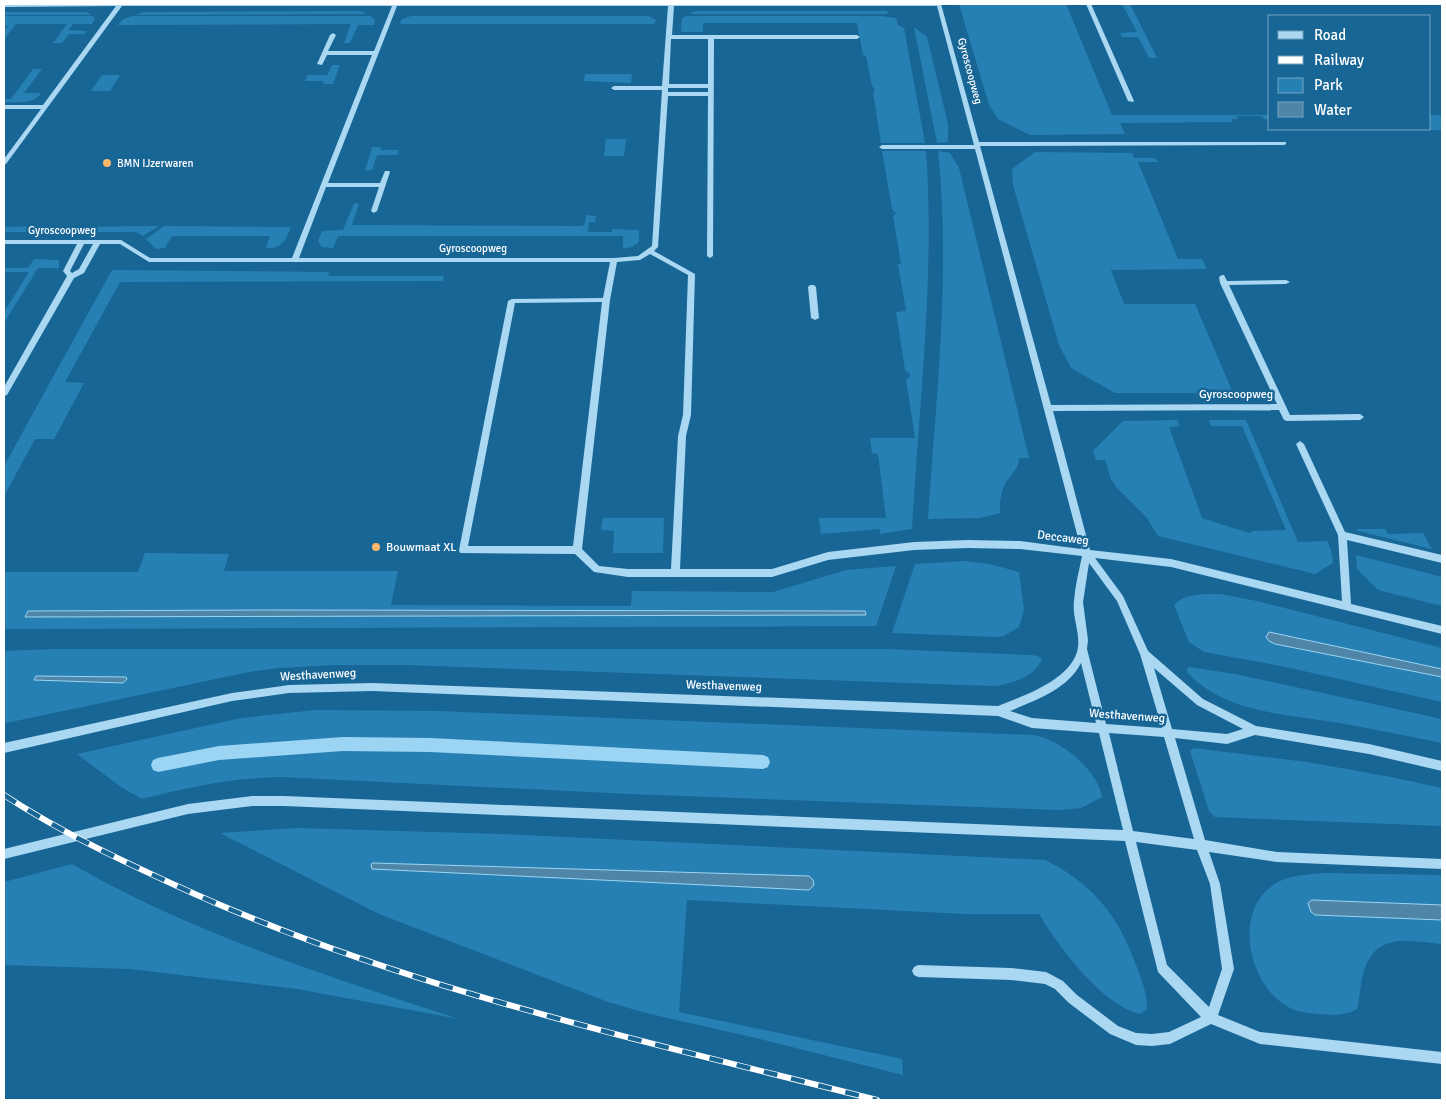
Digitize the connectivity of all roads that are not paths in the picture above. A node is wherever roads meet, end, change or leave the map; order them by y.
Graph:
1 (116, 4) edge
2 (270, 4) edge
3 (395, 4) edge
4 (423, 4) edge
5 (577, 4) edge
6 (670, 4) edge
7 (732, 4) edge
8 (939, 4) edge
9 (1088, 4) edge
10 (4, 5) edge
11 (333, 35) dead end
12 (711, 37) junction
13 (857, 37) dead end
14 (668, 38) junction
15 (376, 53) junction
16 (325, 54) junction
17 (320, 64) dead end
18 (711, 86) junction
19 (614, 88) dead end
20 (665, 89) junction
21 (711, 94) junction
22 (1131, 101) dead end
23 (4, 107) edge
24 (44, 108) junction
25 (1284, 143) dead end
26 (977, 145) junction
27 (882, 147) dead end
28 (4, 163) edge
29 (387, 172) dead end
30 (324, 185) junction
31 (383, 185) junction
32 (374, 211) dead end
33 (4, 242) edge
34 (82, 242) junction
35 (98, 242) junction
36 (651, 252) junction
37 (710, 256) dead end
38 (614, 260) junction
39 (294, 261) junction
40 (71, 276) junction
41 (1286, 282) dead end
42 (812, 287) dead end
43 (606, 300) junction
44 (815, 318) dead end
45 (4, 393) edge
46 (1282, 406) junction
47 (1047, 408) junction
48 (1360, 418) dead end
49 (1300, 444) dead end
50 (1342, 535) junction
51 (577, 550) junction
52 (1087, 553) junction
53 (1442, 559) edge
54 (675, 574) junction
55 (1347, 606) junction
56 (1442, 630) edge
57 (1083, 650) junction
58 (1145, 654) junction
59 (998, 711) junction
60 (1104, 728) junction
61 (1255, 730) junction
62 (1168, 733) junction
63 (4, 748) edge
64 (1442, 766) edge
65 (1128, 836) junction
66 (1201, 845) junction
67 (4, 854) edge
68 (1442, 864) edge
69 (918, 971) dead end
70 (1211, 1018) junction
71 (1442, 1058) edge

1 - 2 street, Gyroscoopweg
1 - 10 street, Gyroscoopweg
1 - 24 street
2 - 3 street, Gyroscoopweg
3 - 4 street, Gyroscoopweg
3 - 15 street
4 - 5 street, Gyroscoopweg
5 - 6 street, Gyroscoopweg
6 - 7 street, Gyroscoopweg
6 - 14 street
7 - 8 street, Gyroscoopweg
8 - 26 street, Gyroscoopweg
9 - 22 street
11 - 16 street
12 - 13 street
12 - 14 street
12 - 18 street
14 - 20 street
15 - 16 street
15 - 30 street
16 - 17 street
18 - 20 street
18 - 21 street
19 - 20 street
20 - 21 street
20 - 36 street
21 - 37 street
23 - 24 street
24 - 28 street
25 - 26 street
26 - 27 street
26 - 47 street, Gyroscoopweg
29 - 31 street
30 - 31 street
30 - 39 street
31 - 32 street
33 - 34 street, Gyroscoopweg
34 - 35 street, Gyroscoopweg
34 - 40 street
35 - 39 street, Gyroscoopweg
35 - 40 street
36 - 38 street, Gyroscoopweg
36 - 54 street
38 - 39 street, Gyroscoopweg
38 - 43 street
40 - 45 street
41 - 46 street, Gyroscoopweg
42 - 44 street
43 - 51 street
43 - 51 street
46 - 47 street, Gyroscoopweg
46 - 48 street
47 - 52 street, Gyroscoopweg
49 - 50 street
50 - 53 street
50 - 55 street
51 - 54 street, Deccaweg
52 - 54 street, Deccaweg
52 - 55 street, Deccaweg
52 - 57 street, Gyroscoopweg
52 - 58 street, Gyroscoopweg
55 - 56 street, Deccaweg
57 - 59 street
57 - 60 street, Gyroscoopweg
58 - 61 street, Gyroscoopweg
58 - 62 street, Gyroscoopweg
59 - 60 street, Westhavenweg
59 - 63 street, Westhavenweg
60 - 62 street, Westhavenweg
60 - 65 street, Gyroscoopweg
61 - 62 street, Westhavenweg
61 - 64 street, Westhavenweg
62 - 66 street, Gyroscoopweg
65 - 66 street
65 - 67 street
65 - 70 street, Gyroscoopweg
66 - 68 street
66 - 70 street, Gyroscoopweg
69 - 70 street
70 - 71 street

